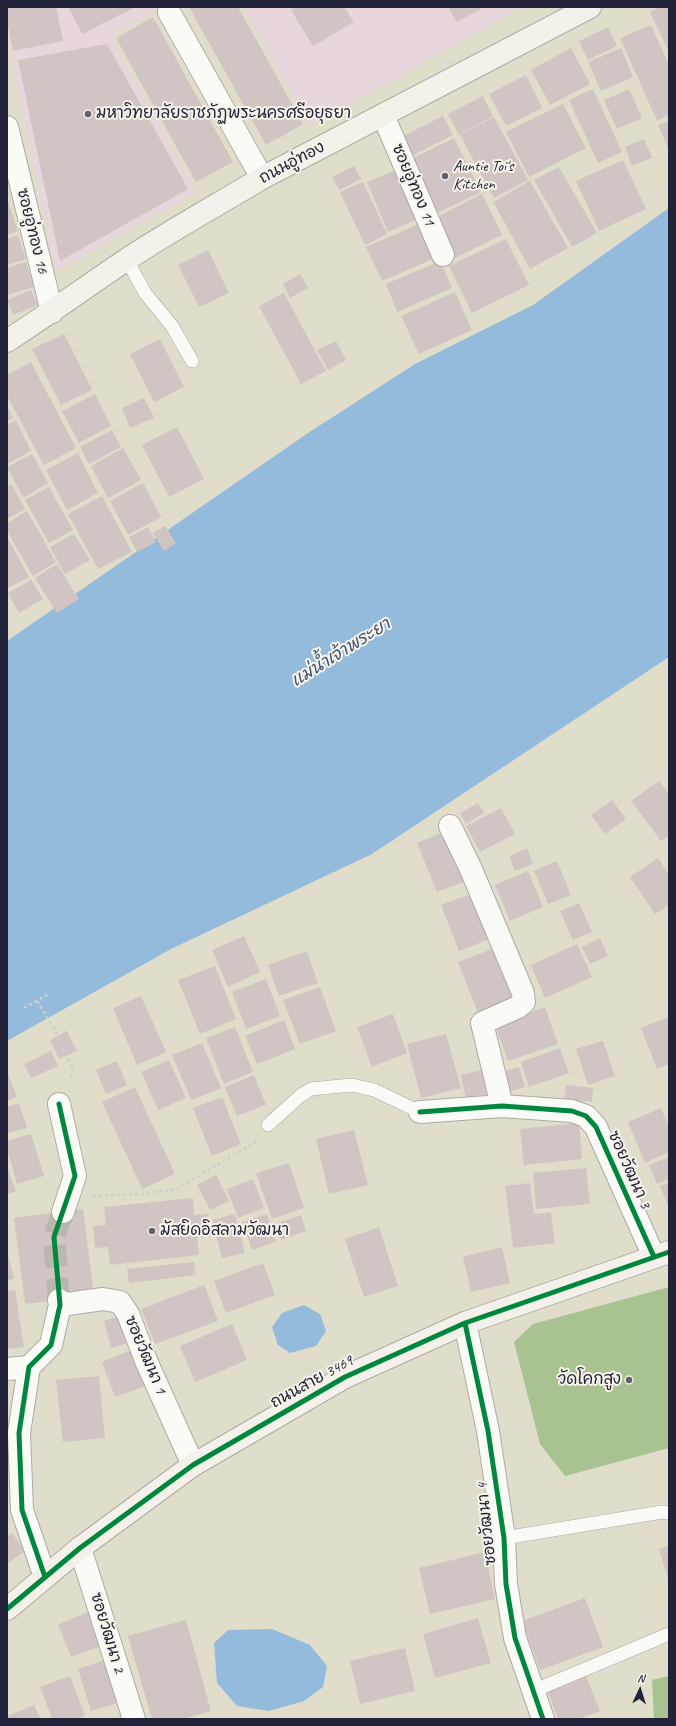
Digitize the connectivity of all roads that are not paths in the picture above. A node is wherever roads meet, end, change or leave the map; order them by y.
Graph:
1 (590, 7) edge
2 (169, 12) dead end
3 (383, 115) junction
4 (7, 127) edge
5 (262, 178) junction
6 (443, 255) dead end
7 (127, 260) junction
8 (52, 312) junction
9 (7, 341) edge
10 (192, 361) dead end
11 (450, 826) dead end
12 (59, 1104) road end
13 (502, 1106) junction
14 (420, 1112) joint
15 (268, 1125) road end
16 (66, 1204) tunnel mouth
17 (662, 1255) edge
18 (465, 1323) junction
19 (29, 1367) junction
20 (7, 1369) edge
21 (192, 1465) junction
22 (669, 1513) edge
23 (504, 1538) junction
24 (80, 1548) junction
25 (45, 1577) junction
26 (7, 1609) edge
27 (669, 1634) edge
28 (533, 1691) junction
29 (134, 1719) edge
30 (543, 1719) edge

1 - 3 street, ถนนอู่ทอง
2 - 5 street
3 - 5 street, ถนนอู่ทอง
3 - 6 street, ซอยอู่ทอง 11
4 - 8 street, ซอยอู่ทอง 16
5 - 7 street, ถนนอู่ทอง
7 - 8 street, ถนนอู่ทอง
7 - 10 lane
8 - 9 street, ถนนอู่ทอง
11 - 13 street
12 - 16 street
13 - 14 street, ซอยวัฒนา 3
13 - 17 street, ซอยวัฒนา 3
14 - 15 lane
17 - 18 street, ถนนสาย 3469
18 - 21 street, ถนนสาย 3469
18 - 23 street, ซอยวัฒนา 4
19 - 20 street
19 - 21 street, ซอยวัฒนา 1
19 - 25 street
21 - 24 street, ถนนสาย 3469
22 - 23 lane
23 - 28 street, ซอยวัฒนา 4
24 - 25 street, ถนนสาย 3469
24 - 29 street, ซอยวัฒนา 2
25 - 26 street, ถนนสาย 3469
27 - 28 lane
28 - 30 street, ซอยวัฒนา 4

